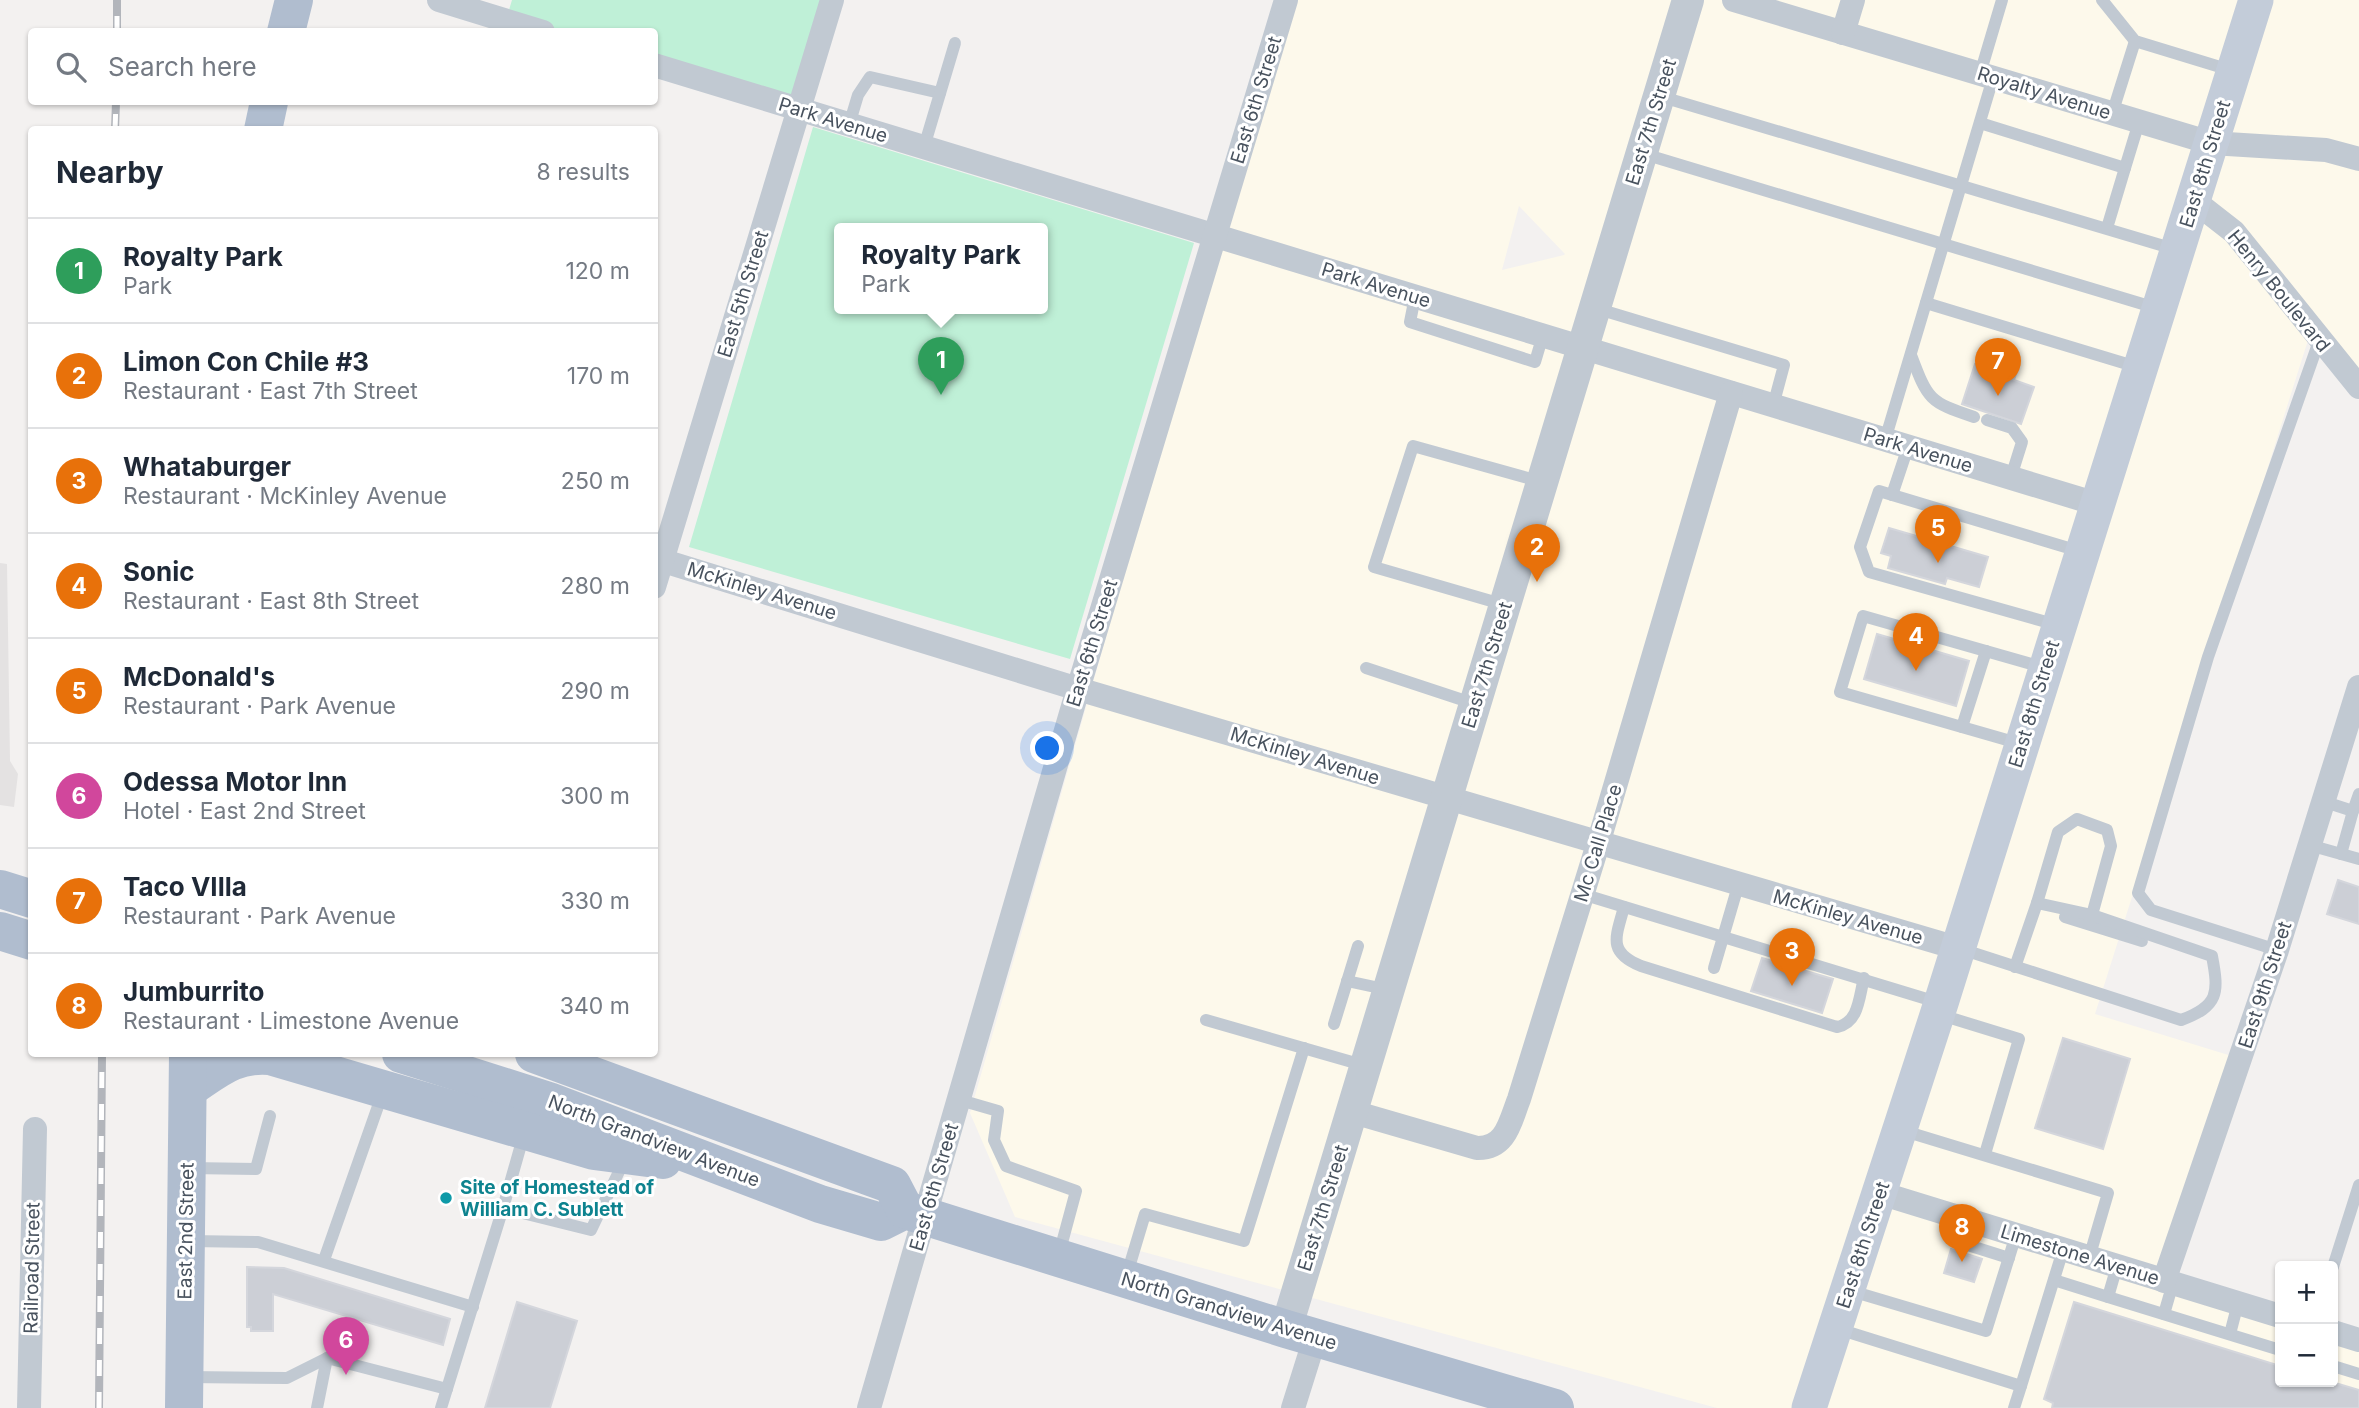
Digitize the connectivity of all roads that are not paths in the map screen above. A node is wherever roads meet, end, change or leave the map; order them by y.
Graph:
1 (294, 0) edge
2 (439, 0) edge
3 (832, 0) edge
4 (1286, 0) edge
5 (1688, 0) edge
6 (1734, 0) edge
7 (1853, 0) edge
8 (2002, 0) edge
9 (2102, 0) edge
10 (2256, 0) edge
11 (287, 28) edge
12 (530, 28) edge
13 (1843, 33) junction
14 (2135, 41) junction
15 (955, 43) dead end
16 (658, 66) edge
17 (2234, 71) junction
18 (1986, 76) junction
19 (940, 93) junction
20 (1659, 96) junction
21 (268, 105) edge
22 (799, 109) junction
23 (2112, 114) junction
24 (2139, 122) junction
25 (1980, 123) junction
26 (849, 125) junction
27 (264, 126) edge
28 (2211, 144) junction
29 (924, 147) junction
30 (1642, 153) junction
31 (2359, 159) edge
32 (2125, 168) junction
33 (1961, 186) junction
34 (2193, 200) junction
35 (2107, 228) junction
36 (1215, 236) junction
37 (1944, 243) junction
38 (2178, 250) junction
39 (1926, 303) junction
40 (1595, 308) junction
41 (2159, 310) junction
42 (2319, 341) junction
43 (1583, 348) junction
44 (1911, 355) junction
45 (2141, 369) junction
46 (2359, 387) edge
47 (1731, 393) junction
48 (1773, 406) junction
49 (1897, 443) junction
50 (2011, 477) junction
51 (1542, 482) junction
52 (1892, 495) junction
53 (2097, 504) junction
54 (2082, 552) junction
55 (659, 560) edge
56 (1505, 606) junction
57 (2058, 626) junction
58 (1986, 651) junction
59 (1367, 668) dead end
60 (2045, 668) junction
61 (2359, 687) edge
62 (1078, 689) junction
63 (1475, 704) junction
64 (1962, 727) junction
65 (2021, 744) junction
66 (2359, 794) edge
67 (1447, 799) junction
68 (2322, 802) junction
69 (2353, 811) junction
70 (1598, 844) junction
71 (2309, 845) junction
72 (2341, 854) junction
73 (2359, 859) edge
74 (1738, 886) junction
75 (0, 889) edge
76 (1582, 894) junction
77 (28, 898) edge
78 (2037, 903) junction
79 (1624, 906) junction
80 (2052, 906) junction
81 (2092, 915) junction
82 (0, 931) edge
83 (1724, 935) junction
84 (28, 940) edge
85 (2169, 942) junction
86 (1358, 946) dead end
87 (1957, 948) junction
88 (2277, 950) junction
89 (2015, 967) junction
90 (1714, 968) dead end
91 (1864, 978) junction
92 (1347, 981) junction
93 (1390, 990) junction
94 (1939, 1009) junction
95 (1206, 1020) dead end
96 (1334, 1024) dead end
97 (1304, 1048) junction
98 (242, 1057) edge
99 (273, 1057) edge
100 (410, 1057) edge
101 (542, 1057) edge
102 (598, 1057) edge
103 (1367, 1066) junction
104 (188, 1071) edge
105 (384, 1089) junction
106 (960, 1100) junction
107 (665, 1103) junction
108 (1353, 1112) junction
109 (270, 1116) dead end
110 (35, 1129) dead end
111 (1900, 1129) junction
112 (525, 1130) junction
113 (1985, 1154) junction
114 (627, 1155) junction
115 (187, 1168) junction
116 (732, 1170) junction
117 (2359, 1185) edge
118 (1880, 1194) junction
119 (503, 1208) junction
120 (916, 1213) junction
121 (186, 1241) junction
122 (2012, 1247) junction
123 (2063, 1250) junction
124 (1058, 1258) junction
125 (2089, 1258) junction
126 (324, 1260) junction
127 (2335, 1261) edge
128 (2117, 1266) junction
129 (1126, 1279) junction
130 (2054, 1280) junction
131 (2169, 1282) junction
132 (1848, 1290) junction
133 (2108, 1297) junction
134 (2238, 1303) junction
135 (473, 1307) junction
136 (2164, 1314) junction
137 (2275, 1314) edge
138 (1835, 1328) junction
139 (1300, 1333) junction
140 (2230, 1334) junction
141 (2338, 1334) edge
142 (2359, 1340) edge
143 (2275, 1348) edge
144 (327, 1358) junction
145 (2338, 1368) edge
146 (2359, 1374) edge
147 (2021, 1387) junction
148 (447, 1389) junction
149 (184, 1392) edge
150 (29, 1408) edge
151 (317, 1408) edge
152 (441, 1408) edge
153 (869, 1408) edge
154 (1293, 1408) edge
155 (1555, 1408) edge
156 (1809, 1408) edge
157 (2014, 1408) edge

1 - 11 main road
2 - 12 street
3 - 22 street, East 5th Street
4 - 36 street, East 6th Street
5 - 20 street, East 7th Street
6 - 13 street, Royalty Avenue
7 - 13 street
8 - 18 lane
9 - 14 lane
10 - 17 main road, East 8th Street
13 - 18 street, Royalty Avenue
14 - 17 lane
14 - 23 lane
15 - 19 lane
16 - 22 street, Park Avenue
17 - 28 main road, East 8th Street
18 - 23 street, Royalty Avenue
18 - 25 lane
19 - 26 lane
19 - 29 lane
20 - 30 street, East 7th Street
20 - 33 lane
21 - 27 main road
22 - 26 street, Park Avenue
22 - 55 street, East 5th Street
23 - 24 street, Royalty Avenue
24 - 28 street, Royalty Avenue
24 - 32 lane
25 - 32 lane
25 - 33 lane
26 - 29 street, Park Avenue
28 - 31 street, Royalty Avenue
28 - 34 main road, East 8th Street
29 - 36 street, Park Avenue
30 - 37 lane
30 - 40 street, East 7th Street
32 - 35 lane
33 - 35 lane
33 - 37 lane
34 - 38 main road, East 8th Street
34 - 42 street, Henry Boulevard
35 - 38 lane
36 - 43 street, Park Avenue
36 - 62 street, East 6th Street
37 - 39 lane
37 - 41 lane
38 - 41 main road, East 8th Street
39 - 44 lane
39 - 45 lane
40 - 43 street, East 7th Street
40 - 48 lane
41 - 45 main road, East 8th Street
42 - 46 street, Henry Boulevard
42 - 88 lane
43 - 47 street, Park Avenue
43 - 51 street, East 7th Street
44 - 49 lane
44 - 50 lane
45 - 53 main road, East 8th Street
47 - 48 street, Park Avenue
47 - 70 street, Mc Call Place
48 - 49 street, Park Avenue
49 - 50 street, Park Avenue
49 - 52 lane
50 - 53 street, Park Avenue
51 - 56 street, East 7th Street
51 - 56 lane
52 - 54 lane
52 - 57 lane
53 - 54 main road, East 8th Street
54 - 57 main road, East 8th Street
55 - 62 street, McKinley Avenue
56 - 63 street, East 7th Street
57 - 60 main road, East 8th Street
58 - 60 lane
58 - 64 lane
58 - 64 lane
59 - 63 lane
60 - 65 main road, East 8th Street
61 - 68 street, East 9th Street
62 - 67 street, McKinley Avenue
62 - 106 street, East 6th Street
63 - 67 street, East 7th Street
64 - 65 lane
65 - 87 main road, East 8th Street
66 - 69 lane
67 - 70 street, McKinley Avenue
67 - 93 street, East 7th Street
68 - 69 lane
68 - 71 street, East 9th Street
69 - 72 lane
70 - 74 street, McKinley Avenue
70 - 76 street, Mc Call Place
71 - 72 lane
71 - 88 street, East 9th Street
72 - 73 lane
74 - 83 lane
74 - 87 street, McKinley Avenue
75 - 77 main road
76 - 79 lane
76 - 108 street, Mc Call Place
78 - 80 lane
78 - 81 lane
78 - 89 lane
79 - 83 lane
79 - 91 lane
80 - 81 lane
80 - 85 lane
81 - 85 lane
82 - 84 main road
83 - 90 lane
83 - 91 lane
85 - 89 lane
86 - 92 lane
87 - 89 lane
87 - 94 main road, East 8th Street
88 - 131 street, East 9th Street
91 - 94 lane
92 - 93 lane
92 - 96 lane
93 - 103 street, East 7th Street
94 - 111 main road, East 8th Street
94 - 113 lane
95 - 97 lane
97 - 103 lane
97 - 129 lane
98 - 104 main road
99 - 105 main road
100 - 116 main road, North Grandview Avenue
101 - 107 main road, North Grandview Avenue
102 - 107 main road
103 - 108 street, East 7th Street
104 - 115 main road, East 2nd Street
105 - 112 main road
105 - 126 lane
106 - 120 street, East 6th Street
106 - 124 lane
107 - 120 main road, North Grandview Avenue
108 - 139 street, East 7th Street
109 - 115 lane
110 - 150 street, Railroad Street
111 - 113 lane
111 - 118 main road, East 8th Street
112 - 114 main road
112 - 119 lane
113 - 125 lane
114 - 116 main road
114 - 119 lane
115 - 121 main road, East 2nd Street
116 - 120 main road, North Grandview Avenue
117 - 127 lane
118 - 122 street, Limestone Avenue
118 - 132 main road, East 8th Street
119 - 135 lane
120 - 124 main road, North Grandview Avenue
120 - 153 street, East 6th Street
121 - 126 lane
121 - 149 main road, East 2nd Street
122 - 123 street, Limestone Avenue
122 - 132 lane
123 - 125 street, Limestone Avenue
123 - 130 lane
124 - 129 main road, North Grandview Avenue
125 - 128 street, Limestone Avenue
126 - 135 lane
128 - 131 street, Limestone Avenue
128 - 133 lane
129 - 139 main road, North Grandview Avenue
130 - 133 lane
130 - 147 lane
131 - 134 street, Limestone Avenue
131 - 136 lane
132 - 138 main road, East 8th Street
133 - 136 lane
134 - 137 street, Limestone Avenue
134 - 140 lane
135 - 148 lane
136 - 140 lane
138 - 147 lane
138 - 156 main road, East 8th Street
139 - 154 street, East 7th Street
139 - 155 main road, North Grandview Avenue
140 - 143 lane
141 - 142 street
144 - 148 lane
144 - 149 lane
144 - 151 lane
145 - 146 lane
147 - 157 lane
148 - 152 lane

